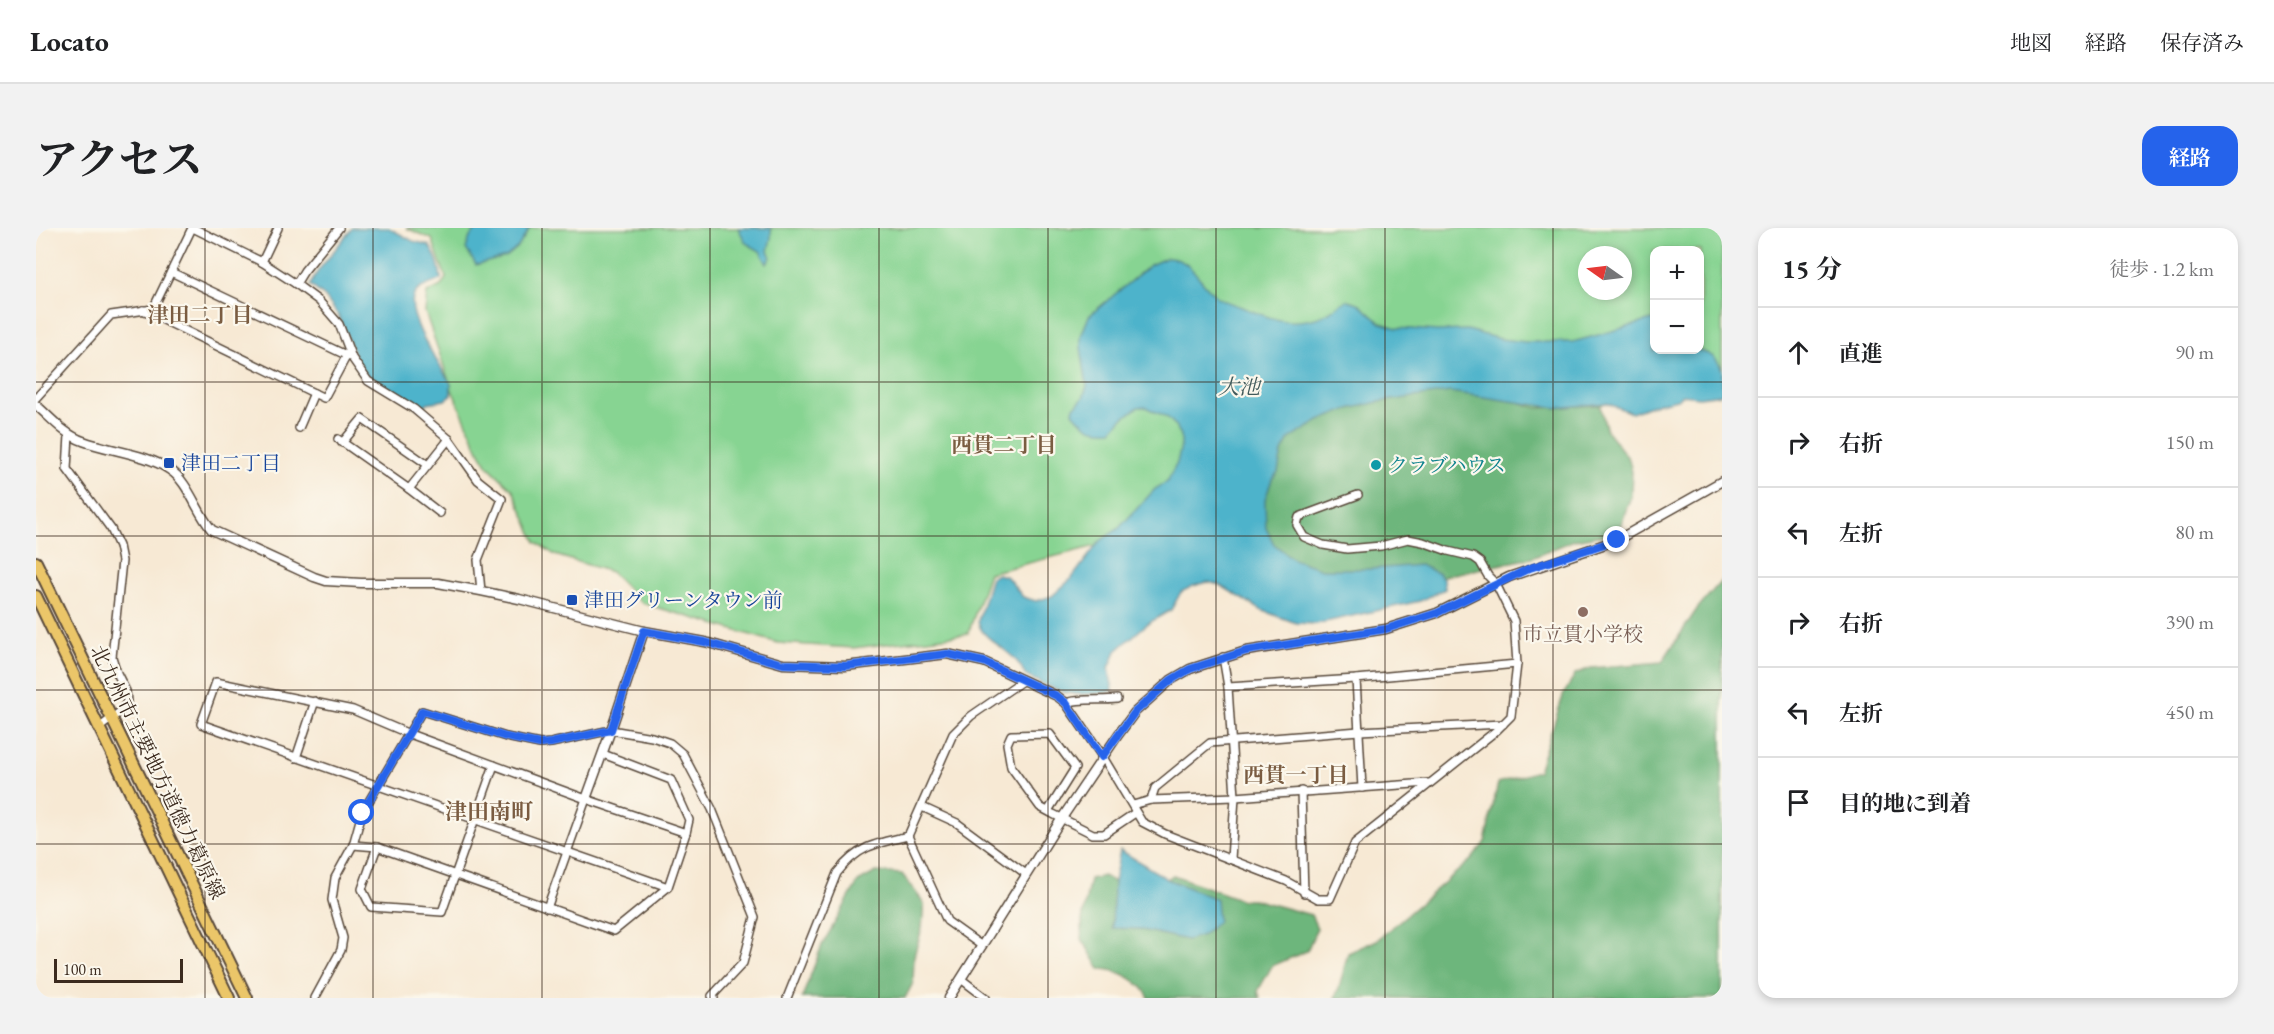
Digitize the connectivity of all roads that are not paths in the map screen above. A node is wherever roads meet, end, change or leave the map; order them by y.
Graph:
1 (192, 228) edge
2 (278, 228) edge
3 (339, 228) edge
4 (262, 262) junction
5 (171, 272) junction
6 (296, 284) junction
7 (143, 310) junction
8 (349, 357) junction
9 (314, 393) junction
10 (36, 398) edge
11 (36, 405) edge
12 (299, 428) dead end
13 (69, 435) junction
14 (449, 439) junction
15 (428, 465) junction
16 (1722, 481) edge
17 (409, 489) junction
18 (1358, 495) dead end
19 (440, 513) dead end
20 (36, 562) edge
21 (1496, 584) junction
22 (481, 591) junction
23 (36, 596) edge
24 (644, 631) junction
25 (1223, 657) junction
26 (1517, 664) junction
27 (1356, 679) junction
28 (1022, 681) junction
29 (1228, 687) junction
30 (1117, 699) dead end
31 (315, 702) junction
32 (1066, 703) junction
33 (111, 718) junction
34 (1503, 724) junction
35 (99, 728) junction
36 (611, 730) junction
37 (1359, 731) junction
38 (407, 733) junction
39 (1232, 740) junction
40 (603, 754) junction
41 (1102, 757) junction
42 (296, 758) junction
43 (494, 765) junction
44 (1428, 783) junction
45 (377, 786) junction
46 (1362, 788) junction
47 (1301, 791) junction
48 (1235, 797) junction
49 (586, 799) junction
50 (1151, 800) junction
51 (1133, 805) junction
52 (922, 807) junction
53 (1048, 811) junction
54 (1135, 813) junction
55 (1062, 818) junction
56 (475, 820) junction
57 (686, 833) junction
58 (908, 836) junction
59 (353, 845) junction
60 (377, 847) junction
61 (568, 852) junction
62 (1232, 859) junction
63 (1026, 874) junction
64 (456, 875) junction
65 (668, 887) junction
66 (1304, 893) junction
67 (547, 908) junction
68 (982, 946) junction
69 (961, 979) junction
70 (229, 998) edge
71 (247, 998) edge
72 (315, 998) edge
73 (714, 998) edge
74 (787, 998) edge
75 (949, 998) edge
76 (986, 998) edge

1 - 4 street
1 - 5 street
2 - 4 street
3 - 6 street
4 - 6 street
5 - 7 street
5 - 8 street
6 - 8 street
7 - 9 street
7 - 10 street
8 - 9 street
8 - 14 street
9 - 12 street
11 - 13 street
13 - 22 street
13 - 33 street
14 - 15 street
14 - 22 street
15 - 17 street
15 - 17 street
16 - 21 street
17 - 19 street
18 - 21 street
20 - 33 main road, 北九州市主要地方道徳力葛原線
21 - 25 street
21 - 26 street
22 - 24 street
23 - 35 main road, 北九州市主要地方道徳力葛原線
24 - 28 street
24 - 36 street
25 - 29 street
25 - 41 street
26 - 27 street
26 - 34 street
27 - 29 street
27 - 37 street
28 - 32 street
28 - 52 street
29 - 39 street
30 - 32 street
31 - 38 street
31 - 42 street
31 - 42 street
32 - 41 street
33 - 35 street
33 - 71 main road, 北九州市主要地方道徳力葛原線
34 - 37 street
34 - 44 street
35 - 70 main road, 北九州市主要地方道徳力葛原線
36 - 38 street
36 - 40 street
36 - 73 street
37 - 39 street
37 - 46 street
38 - 43 street
38 - 45 street
39 - 48 street
39 - 50 street
40 - 49 street
40 - 57 street
41 - 51 street
41 - 55 street
42 - 45 street
43 - 49 street
43 - 56 street
44 - 46 street
44 - 66 street
45 - 56 street
45 - 59 street
46 - 47 street
47 - 48 street
47 - 66 street
48 - 50 street
48 - 62 street
49 - 57 street
49 - 61 street
50 - 51 street
51 - 54 street
52 - 58 street
52 - 63 street
53 - 53 street
53 - 55 street
54 - 55 street
54 - 62 street
55 - 63 street
56 - 61 street
56 - 64 street
57 - 65 street
58 - 68 street
58 - 74 street
59 - 60 street
59 - 72 street
60 - 64 street
60 - 64 street
61 - 65 street
61 - 67 street
62 - 66 street
63 - 68 street
64 - 67 street
65 - 67 street
68 - 69 street
69 - 75 street
69 - 76 street

